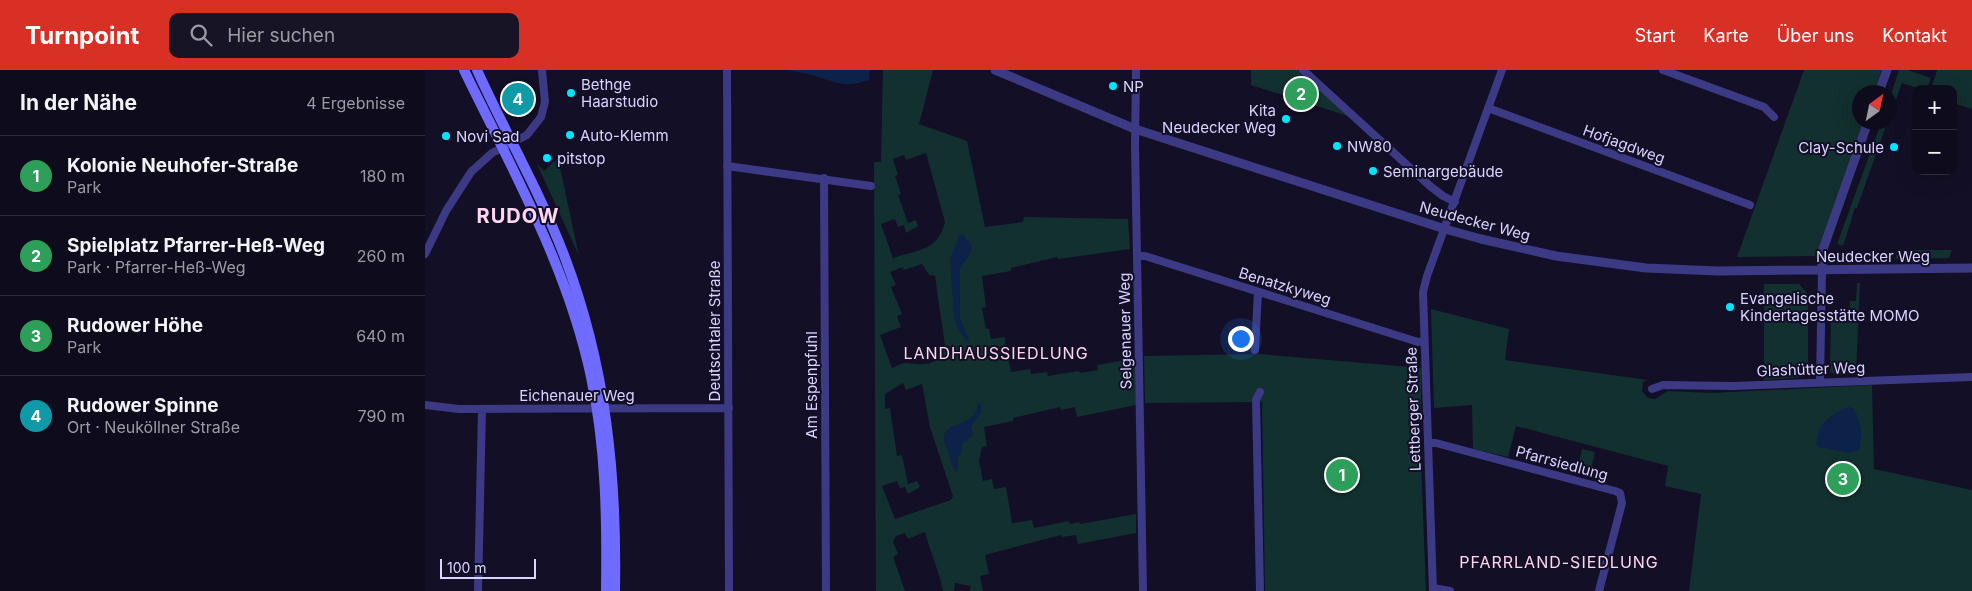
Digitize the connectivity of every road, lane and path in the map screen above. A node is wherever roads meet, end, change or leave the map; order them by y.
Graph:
1 (464, 70) edge
2 (477, 70) edge
3 (542, 70) edge
4 (727, 70) edge
5 (995, 70) edge
6 (1136, 70) edge
7 (1303, 70) edge
8 (1502, 70) edge
9 (1663, 70) edge
10 (1887, 70) edge
11 (1882, 85) edge
12 (1488, 108) junction
13 (1774, 117) dead end
14 (1135, 130) junction
15 (1865, 130) edge
16 (512, 142) junction
17 (502, 147) junction
18 (727, 166) junction
19 (824, 178) junction
20 (871, 186) dead end
21 (537, 194) junction
22 (527, 199) junction
23 (1455, 202) junction
24 (1750, 205) dead end
25 (1445, 229) junction
26 (425, 254) edge
27 (1137, 256) junction
28 (1972, 268) edge
29 (1822, 270) junction
30 (569, 282) junction
31 (1258, 292) junction
32 (1424, 341) junction
33 (1255, 350) dead end
34 (1972, 377) edge
35 (1820, 382) junction
36 (1652, 389) dead end
37 (1260, 392) dead end
38 (425, 405) edge
39 (601, 408) junction
40 (729, 408) junction
41 (482, 409) junction
42 (1428, 443) junction
43 (1433, 590) edge
44 (479, 591) edge
45 (606, 591) edge
46 (615, 591) edge
47 (729, 591) edge
48 (826, 591) edge
49 (1143, 591) edge
50 (1260, 591) edge
51 (1450, 591) edge
52 (1599, 591) edge

1 - 17 main road
2 - 16 main road
3 - 16 street
4 - 18 street, Deutschtaler Straße
5 - 14 street, Neudecker Weg
6 - 14 street, Selgenauer Weg
7 - 23 street
8 - 12 street, Lettberger Straße
9 - 13 street
10 - 11 street
12 - 23 street, Lettberger Straße
12 - 24 street, Hofjagdweg
14 - 25 street, Neudecker Weg
14 - 27 street, Selgenauer Weg
15 - 29 street
16 - 17 street
16 - 21 main road
17 - 22 main road
17 - 26 street
18 - 19 street
18 - 40 street, Deutschtaler Straße
19 - 20 street
19 - 48 street, Am Espenpfuhl
21 - 22 main road
21 - 30 main road
22 - 30 main road
23 - 25 street, Lettberger Straße
25 - 29 street, Neudecker Weg
25 - 32 street, Lettberger Straße
27 - 31 street, Benatzkyweg
27 - 49 street, Selgenauer Weg
28 - 29 street, Neudecker Weg
29 - 35 street
30 - 39 main road
31 - 32 street, Benatzkyweg
31 - 33 street
32 - 42 street, Lettberger Straße
34 - 35 street, Glashütter Weg
35 - 36 street, Glashütter Weg
37 - 50 street
38 - 41 street, Eichenauer Weg
39 - 40 street, Eichenauer Weg
39 - 41 street, Eichenauer Weg
39 - 45 main road
39 - 46 main road
40 - 47 street, Deutschtaler Straße
41 - 44 street
42 - 43 street, Lettberger Straße
42 - 52 street, Pfarrsiedlung
43 - 51 street

